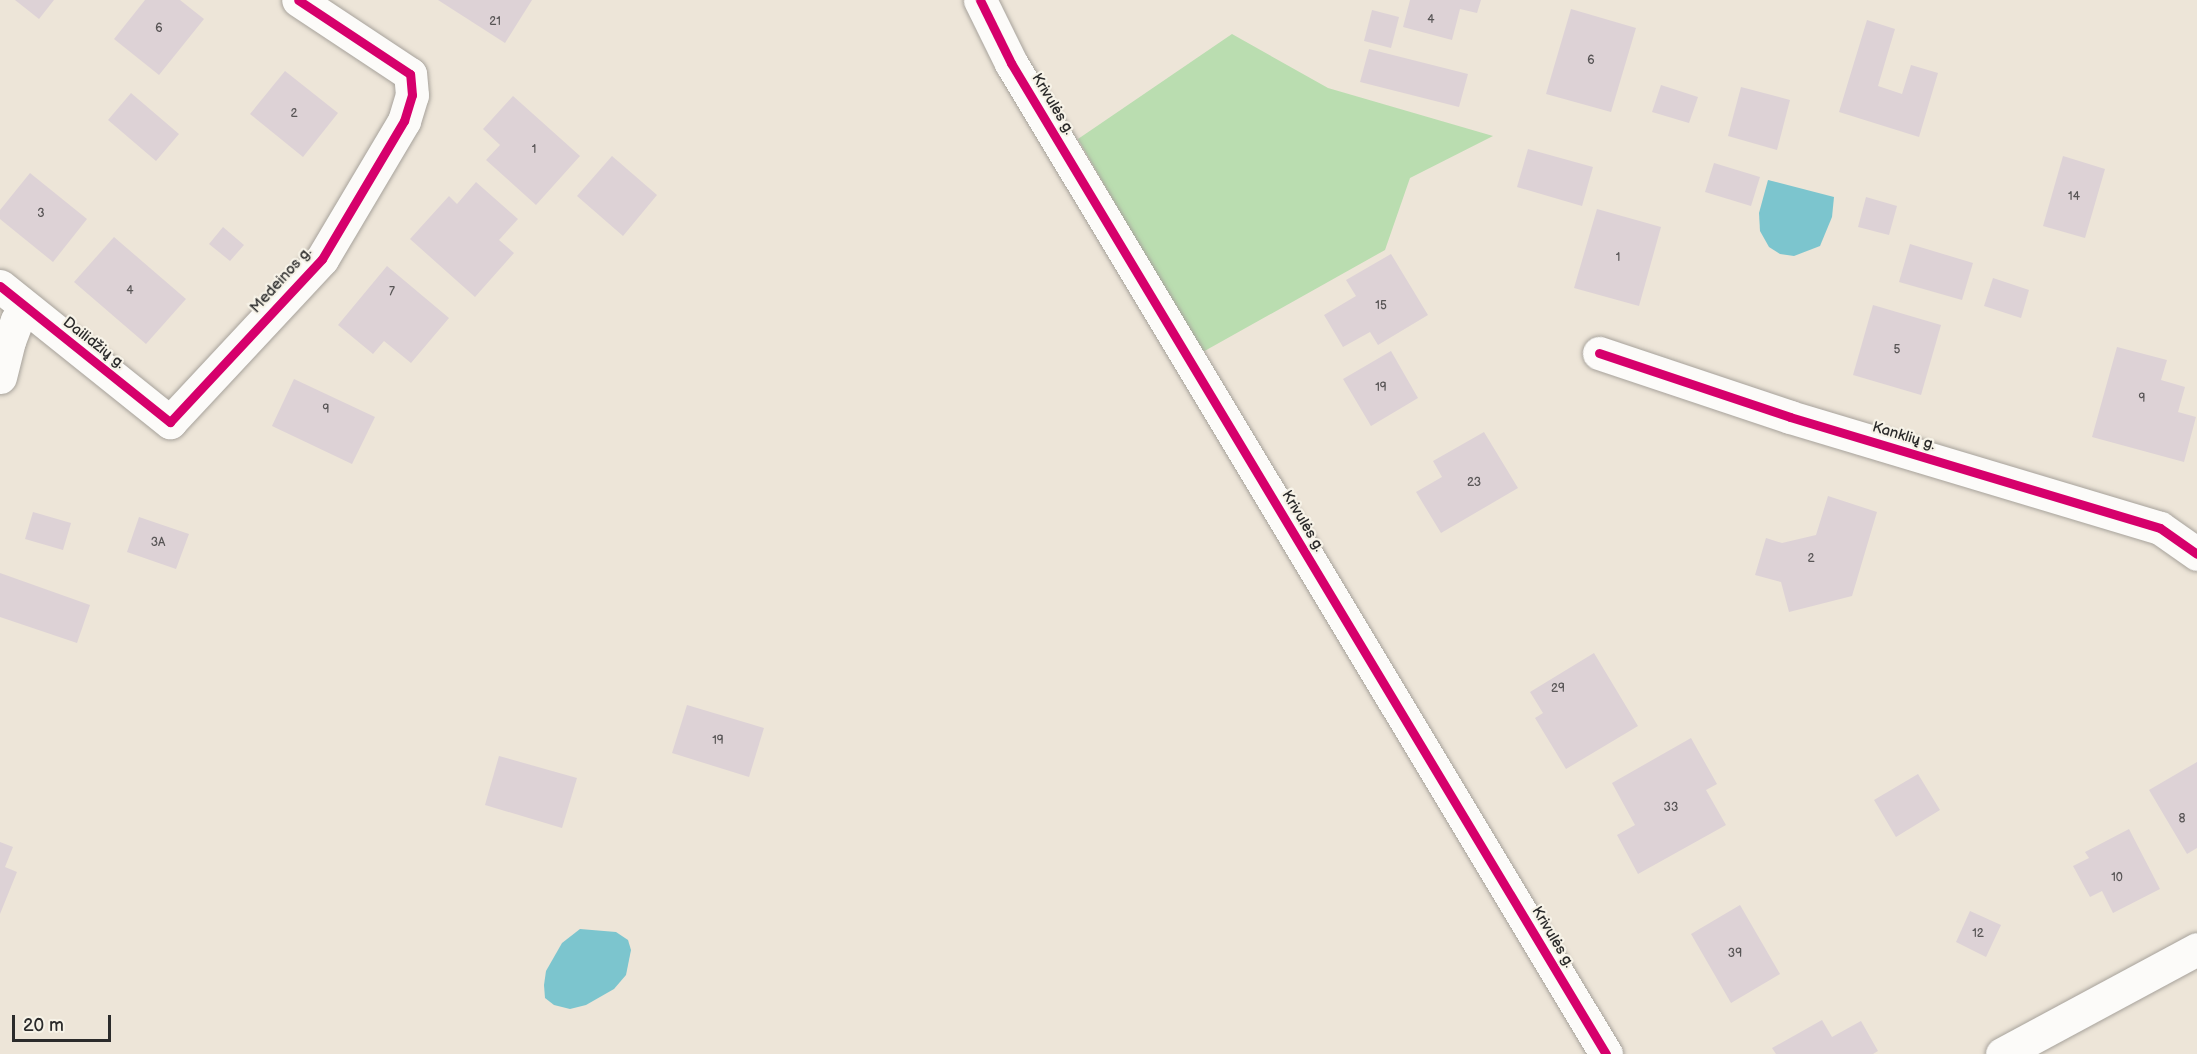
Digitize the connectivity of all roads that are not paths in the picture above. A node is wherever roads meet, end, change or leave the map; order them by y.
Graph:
1 (298, 0) edge
2 (980, 0) edge
3 (0, 286) edge
4 (26, 308) junction
5 (1599, 353) dead end
6 (0, 377) edge
7 (170, 423) joint
8 (2197, 554) edge
9 (2197, 949) edge
10 (1606, 1054) edge
11 (2002, 1054) edge

1 - 7 street, Medeinos g.
2 - 10 street, Krivulės g.
3 - 4 street, Dailidžių g.
4 - 6 street
4 - 7 street, Dailidžių g.
5 - 8 street, Kanklių g.
9 - 11 street

